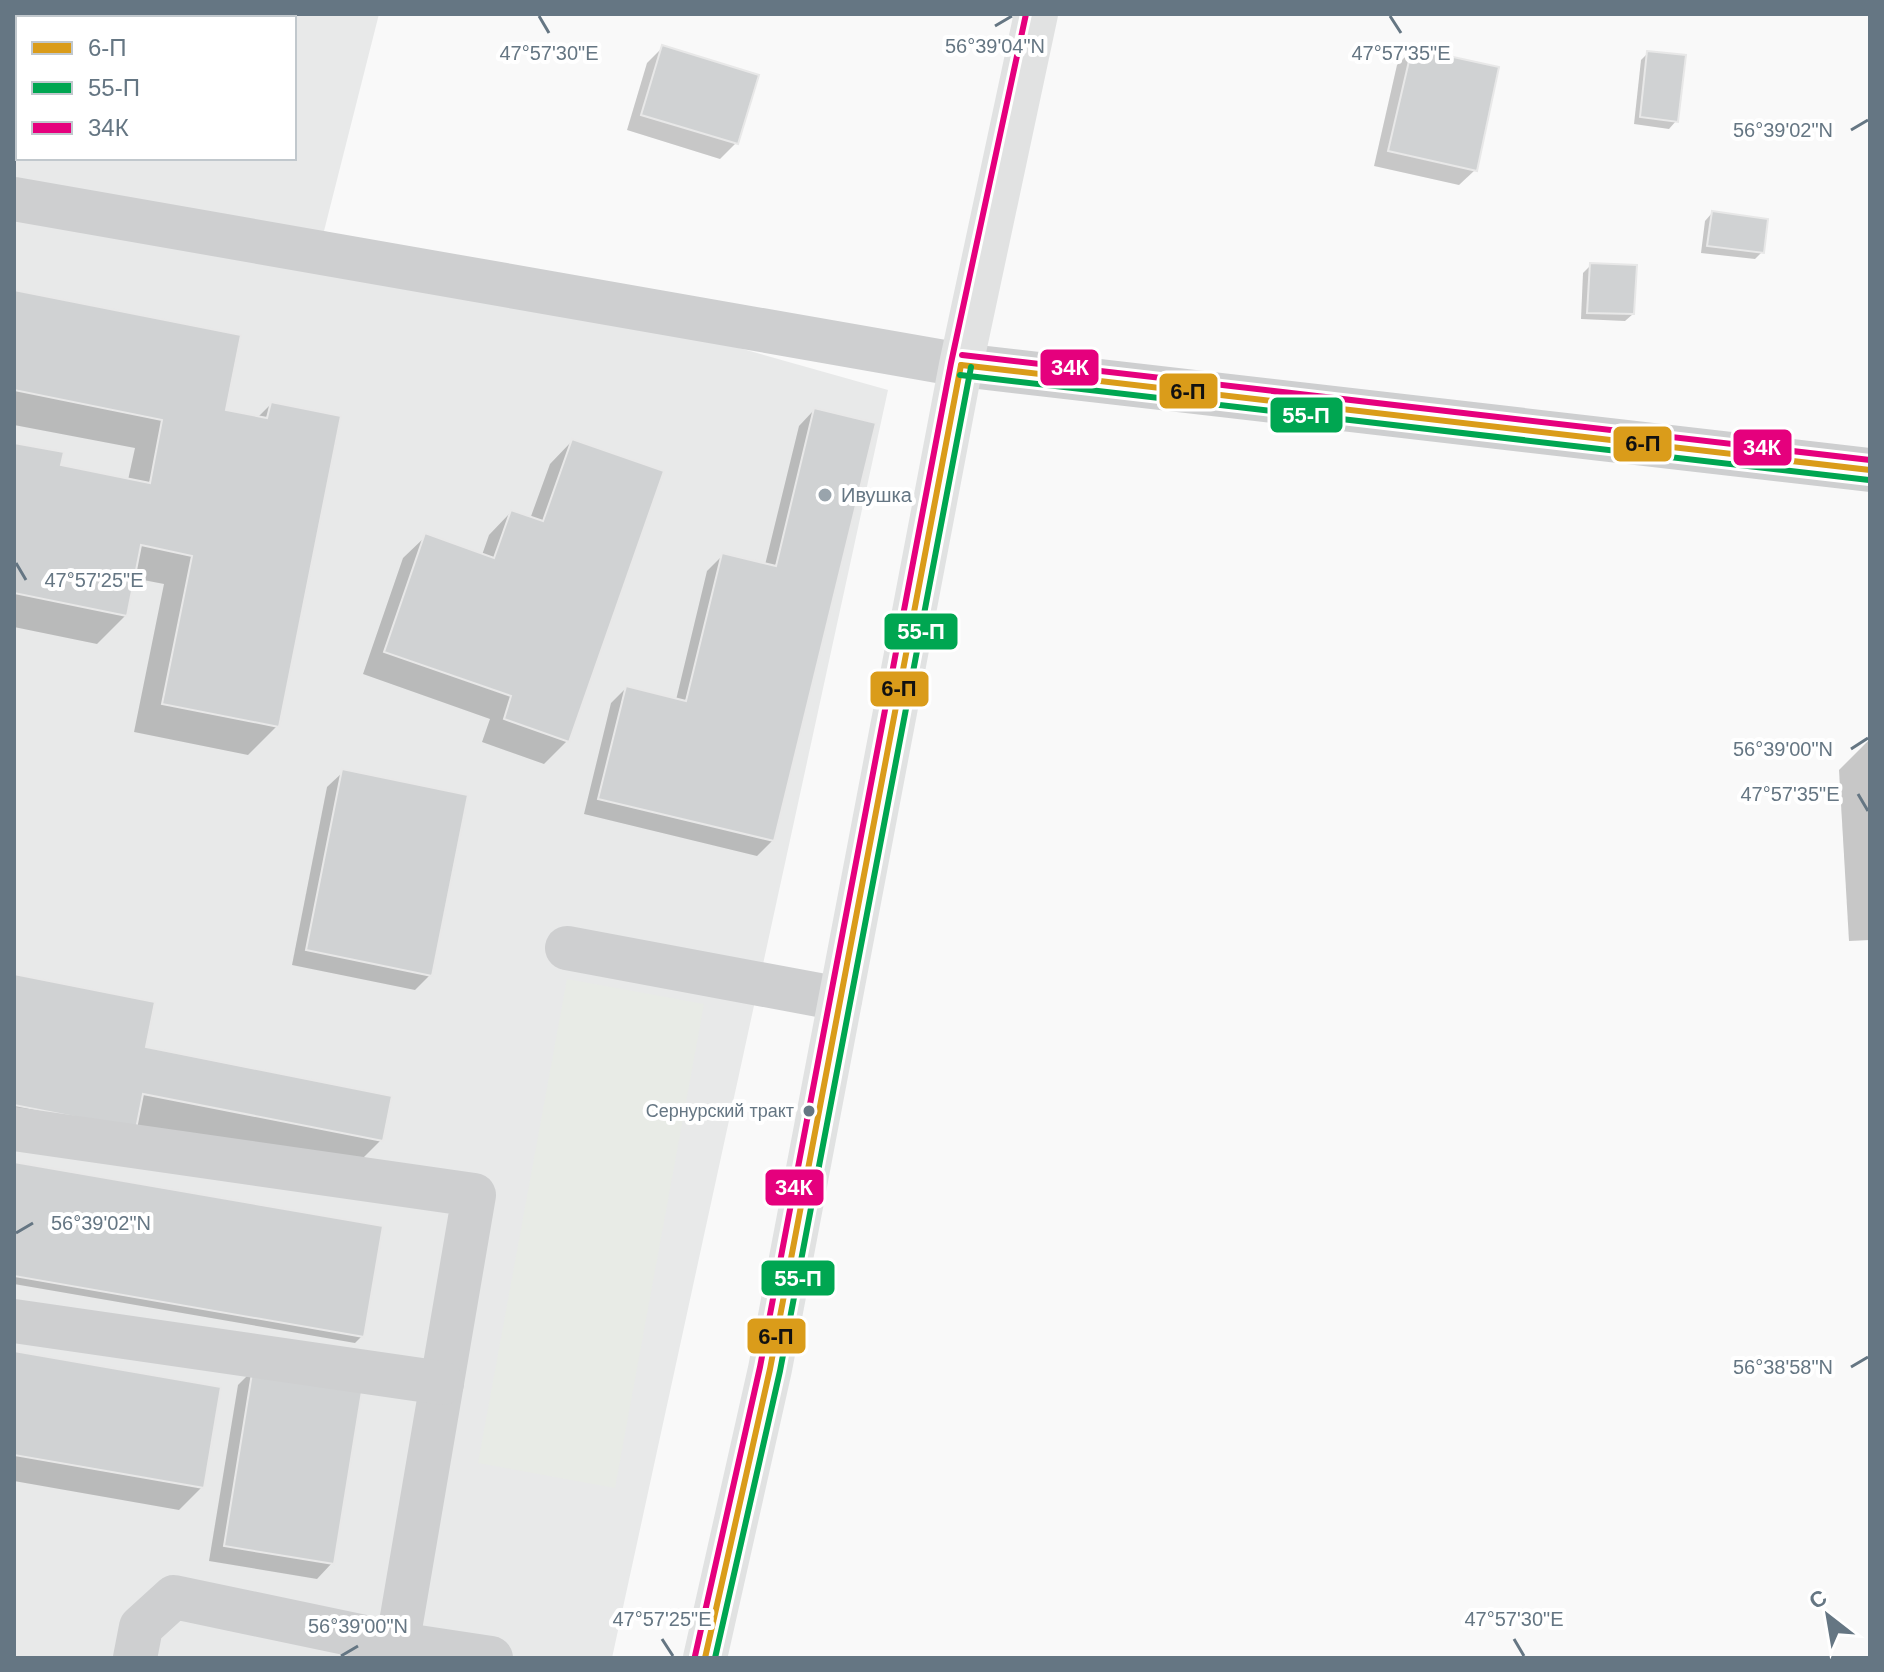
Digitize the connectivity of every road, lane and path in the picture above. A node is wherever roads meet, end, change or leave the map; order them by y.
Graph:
1 (1036, 14) edge
2 (14, 199) edge
3 (961, 365) junction
4 (1870, 470) edge
5 (567, 948) dead end
6 (840, 999) junction
7 (14, 1129) edge
8 (14, 1321) edge
9 (442, 1383) junction
10 (396, 1651) edge
11 (135, 1658) edge
12 (491, 1658) edge
13 (705, 1658) edge

1 - 3 main road
2 - 3 street
3 - 4 street
3 - 6 main road
5 - 6 street
6 - 13 main road
7 - 9 street
8 - 9 street
9 - 10 street
10 - 11 street
10 - 12 street

